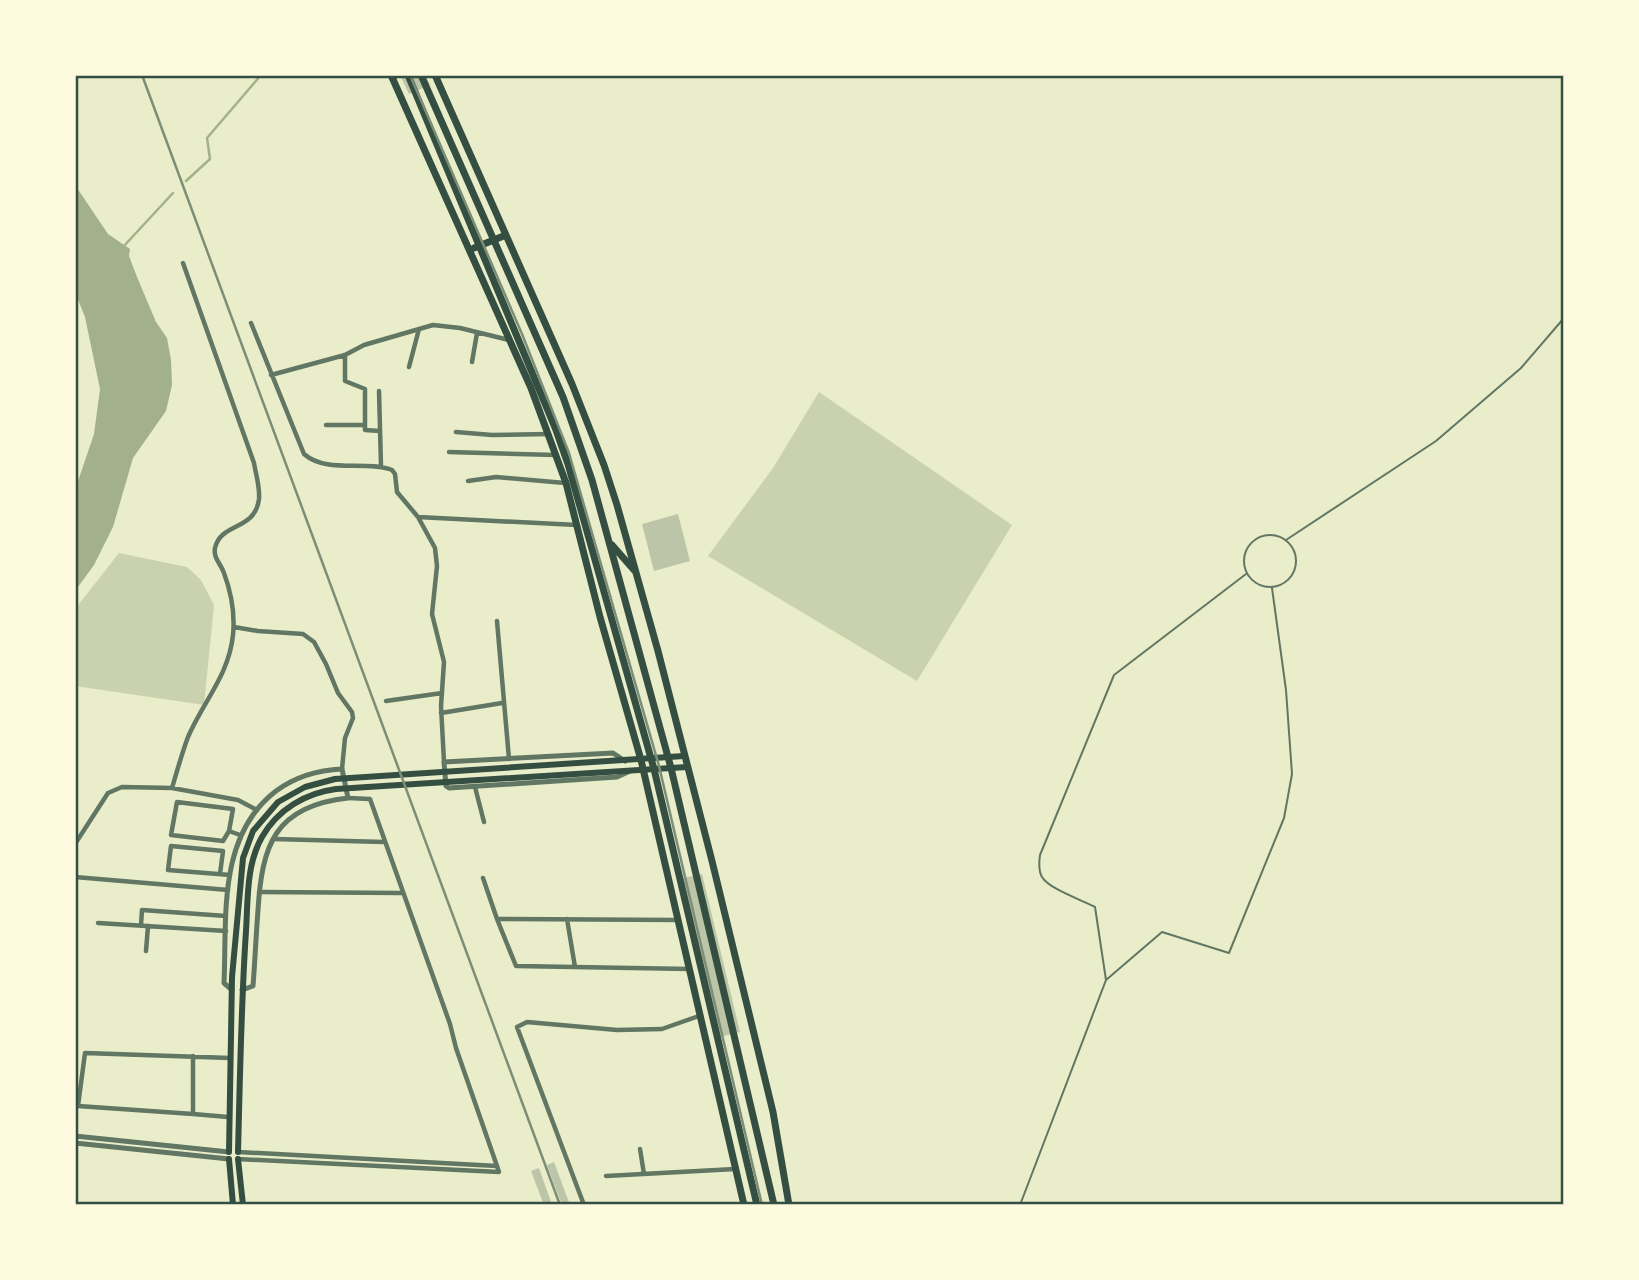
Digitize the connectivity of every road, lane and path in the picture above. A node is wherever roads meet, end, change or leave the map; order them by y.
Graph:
1 (408, 75) edge
2 (421, 75) edge
3 (435, 75) edge
4 (392, 76) edge
5 (506, 234) junction
6 (470, 250) junction
7 (183, 263) dead end
8 (1564, 318) edge
9 (251, 323) dead end
10 (420, 328) junction
11 (477, 333) junction
12 (510, 340) junction
13 (345, 355) junction
14 (472, 362) dead end
15 (409, 367) dead end
16 (271, 375) junction
17 (379, 391) dead end
18 (326, 425) dead end
19 (365, 425) junction
20 (380, 431) junction
21 (456, 432) dead end
22 (549, 434) junction
23 (449, 452) dead end
24 (557, 455) junction
25 (381, 466) junction
26 (468, 481) dead end
27 (566, 483) junction
28 (418, 517) junction
29 (577, 525) junction
30 (1286, 540) junction
31 (610, 542) junction
32 (634, 569) junction
33 (1246, 574) junction
34 (1272, 587) junction
35 (497, 621) dead end
36 (233, 627) junction
37 (442, 693) junction
38 (386, 701) dead end
39 (502, 703) junction
40 (441, 713) junction
41 (684, 757) junction
42 (668, 758) junction
43 (509, 759) junction
44 (651, 759) junction
45 (641, 760) junction
46 (625, 761) junction
47 (444, 762) junction
48 (687, 767) junction
49 (671, 768) junction
50 (342, 769) junction
51 (654, 769) junction
52 (643, 770) junction
53 (630, 771) junction
54 (475, 787) junction
55 (172, 788) junction
56 (348, 798) junction
57 (257, 810) junction
58 (484, 822) dead end
59 (229, 831) junction
60 (240, 835) junction
61 (274, 839) junction
62 (384, 842) junction
63 (75, 844) edge
64 (220, 874) junction
65 (230, 875) junction
66 (75, 877) edge
67 (483, 878) dead end
68 (229, 890) junction
69 (259, 892) junction
70 (402, 893) junction
71 (227, 916) junction
72 (497, 919) junction
73 (567, 919) junction
74 (678, 920) junction
75 (98, 923) dead end
76 (141, 925) junction
77 (148, 926) junction
78 (226, 931) junction
79 (146, 951) dead end
80 (575, 967) junction
81 (690, 969) junction
82 (1106, 980) junction
83 (232, 990) junction
84 (242, 990) junction
85 (699, 1016) junction
86 (193, 1056) junction
87 (230, 1058) junction
88 (193, 1114) junction
89 (228, 1117) junction
90 (75, 1136) edge
91 (75, 1143) edge
92 (146, 1147) junction
93 (640, 1149) dead end
94 (229, 1155) junction
95 (238, 1156) junction
96 (736, 1168) junction
97 (644, 1174) junction
98 (606, 1176) dead end
99 (233, 1205) edge
100 (243, 1205) edge
101 (584, 1205) edge
102 (744, 1205) edge
103 (757, 1205) edge
104 (774, 1205) edge
105 (789, 1205) edge
106 (1020, 1205) edge

1 - 44 main road
2 - 31 main road
3 - 5 main road
4 - 6 main road
5 - 6 main road
5 - 32 main road
6 - 12 main road
7 - 36 street
8 - 30 lane
9 - 16 street
10 - 11 street
10 - 13 street
10 - 15 street
11 - 12 street
11 - 14 street
12 - 22 main road
13 - 16 street
13 - 19 street
16 - 25 street
17 - 20 street
18 - 19 street
19 - 20 street
20 - 25 street
21 - 22 street
22 - 24 main road
23 - 24 street
24 - 27 main road
25 - 28 street
26 - 27 street
27 - 29 main road
28 - 29 street
28 - 37 street
29 - 45 main road
30 - 33 lane
30 - 34 lane
31 - 32 main road
31 - 42 main road
32 - 41 main road
33 - 34 lane
33 - 82 lane
34 - 82 lane
35 - 39 street
36 - 50 street
36 - 55 street
37 - 38 street
37 - 40 street
39 - 40 street
39 - 43 street
40 - 47 street
41 - 42 main road
41 - 48 main road
42 - 44 main road
42 - 49 main road
43 - 46 street
43 - 47 street
44 - 45 main road
44 - 51 main road
45 - 46 main road
45 - 52 main road
46 - 83 main road
47 - 54 street
48 - 49 main road
48 - 105 main road
49 - 51 main road
49 - 104 main road
50 - 56 street
50 - 57 street
51 - 52 main road
51 - 103 main road
52 - 53 main road
52 - 74 main road
53 - 54 street
53 - 84 main road
54 - 58 street
55 - 57 street
55 - 63 street
56 - 61 street
56 - 62 street
57 - 60 street
59 - 59 street
59 - 60 street
60 - 65 street
61 - 62 street
61 - 69 street
62 - 70 street
64 - 64 street
64 - 65 street
65 - 68 street
66 - 68 street
67 - 72 street
68 - 71 street
69 - 70 street
69 - 84 street
70 - 95 street
71 - 76 street
71 - 78 street
72 - 73 street
72 - 80 street
73 - 74 street
73 - 80 street
74 - 81 main road
75 - 76 street
76 - 77 street
77 - 78 street
77 - 79 street
78 - 83 street
80 - 81 street
81 - 85 main road
82 - 106 lane
83 - 87 main road
84 - 95 main road
85 - 96 main road
85 - 101 street
86 - 87 street
86 - 88 street
86 - 88 street
87 - 89 main road
88 - 89 street
89 - 94 main road
90 - 92 street
91 - 92 street
92 - 94 street
93 - 97 street
94 - 95 main road
94 - 99 main road
95 - 100 main road
96 - 97 street
96 - 102 main road
97 - 98 street

